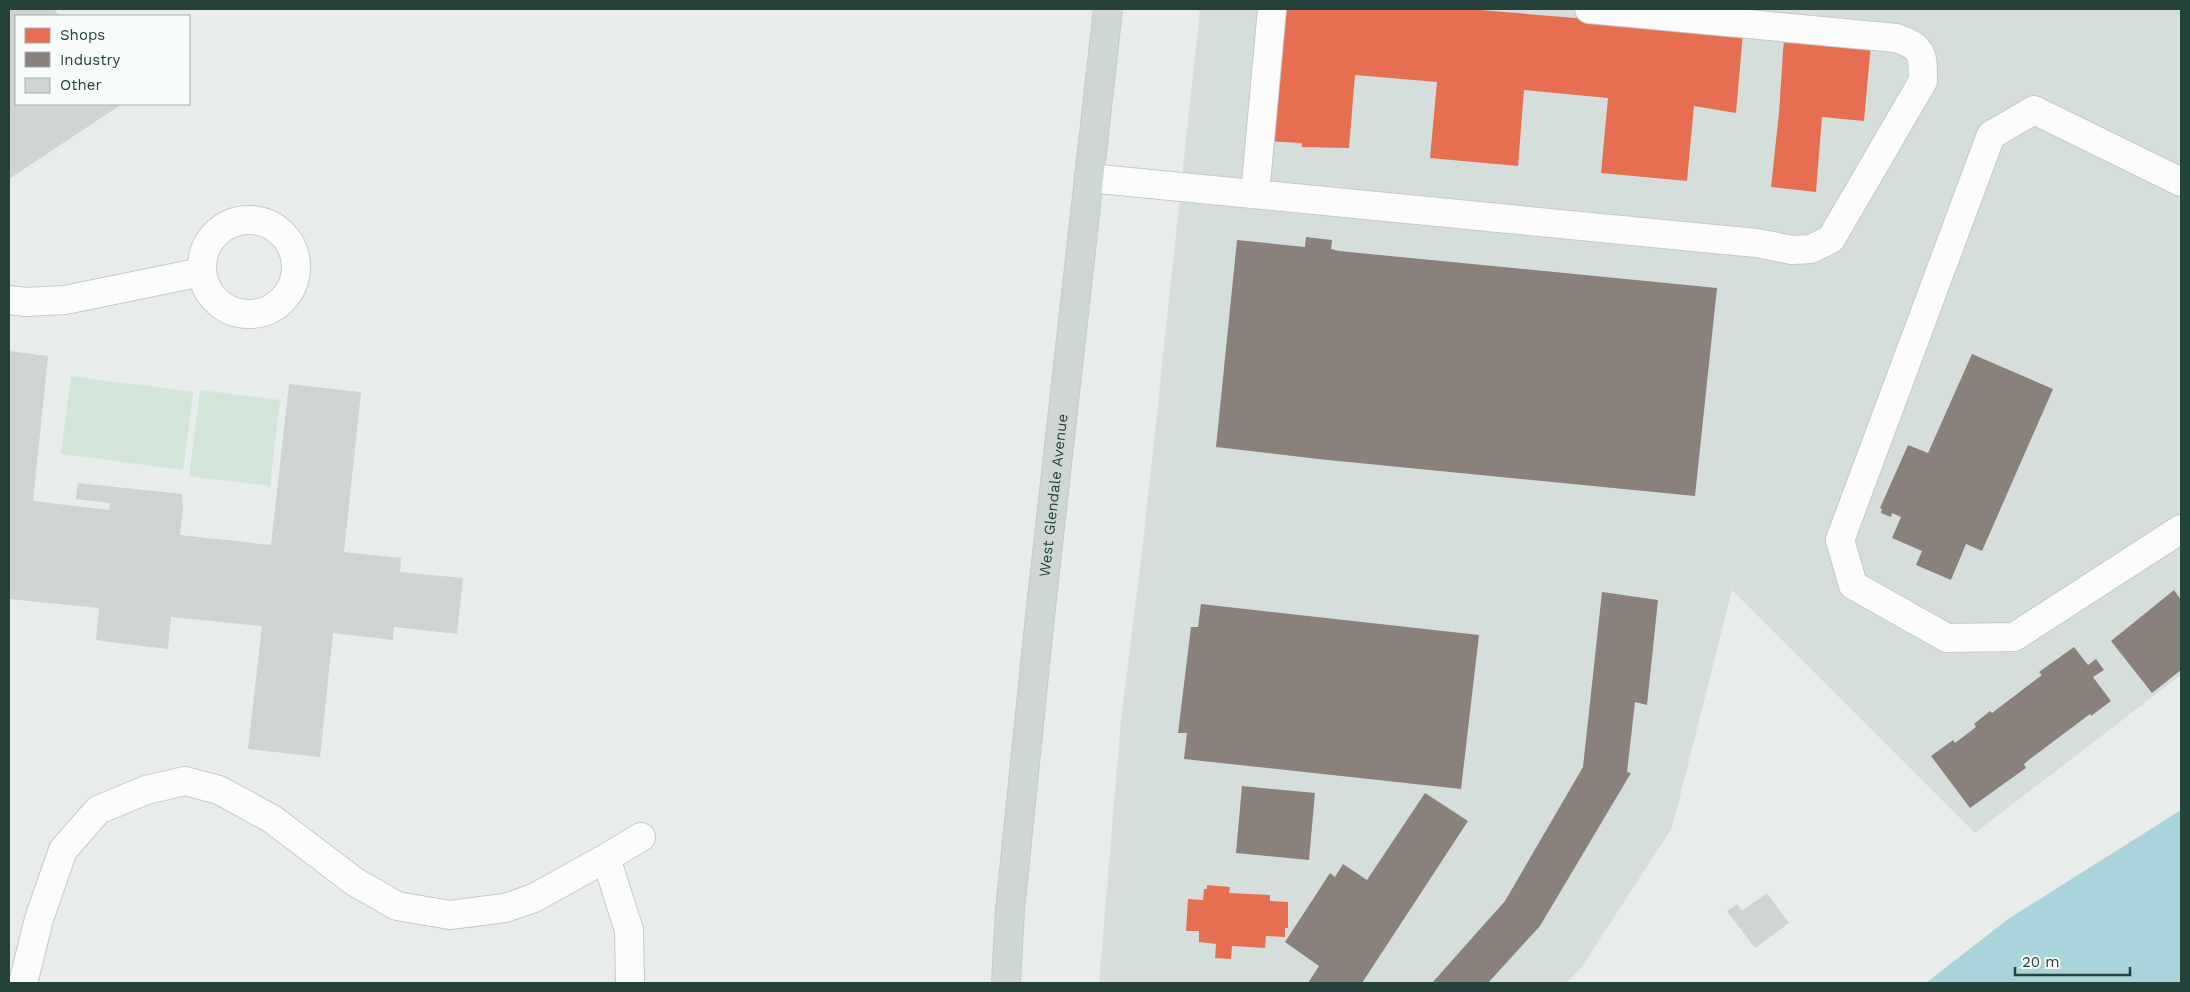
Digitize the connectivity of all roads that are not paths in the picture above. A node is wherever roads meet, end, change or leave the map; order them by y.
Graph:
1 (1108, 9) edge
2 (1272, 9) edge
3 (1589, 9) edge
4 (1089, 178) junction
5 (2181, 182) edge
6 (1255, 194) junction
7 (202, 272) dead end
8 (9, 300) edge
9 (2181, 528) edge
10 (641, 837) dead end
11 (606, 858) junction
12 (23, 983) edge
13 (630, 983) edge
14 (1006, 983) edge

1 - 4 main road, West Glendale Avenue
2 - 6 lane
3 - 6 lane
4 - 6 lane
4 - 14 main road, West Glendale Avenue
5 - 9 lane
7 - 8 lane
10 - 11 lane
11 - 12 lane
11 - 13 lane

